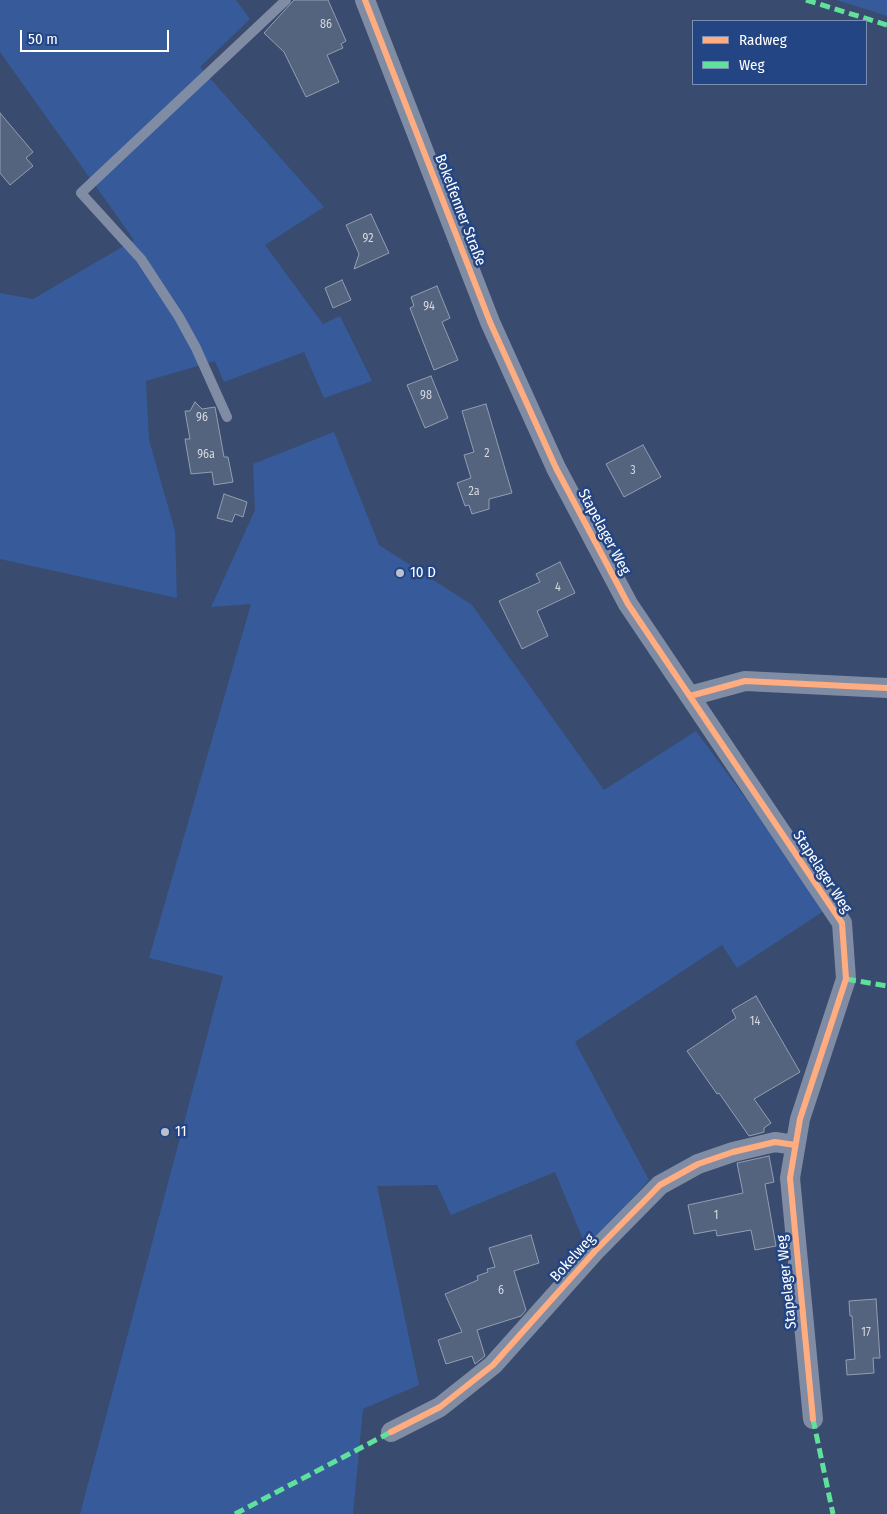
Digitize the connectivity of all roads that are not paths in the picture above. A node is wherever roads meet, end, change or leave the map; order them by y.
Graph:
1 (286, 0) edge
2 (365, 0) edge
3 (227, 417) dead end
4 (537, 427) joint
5 (887, 688) edge
6 (690, 696) junction
7 (795, 1144) junction
8 (813, 1419) dead end
9 (391, 1432) dead end

1 - 3 lane
2 - 4 street, Bokelfenner Straße
4 - 6 street, Stapelager Weg
5 - 6 street
6 - 7 street, Stapelager Weg
7 - 8 street, Stapelager Weg
7 - 9 street, Bokelweg

